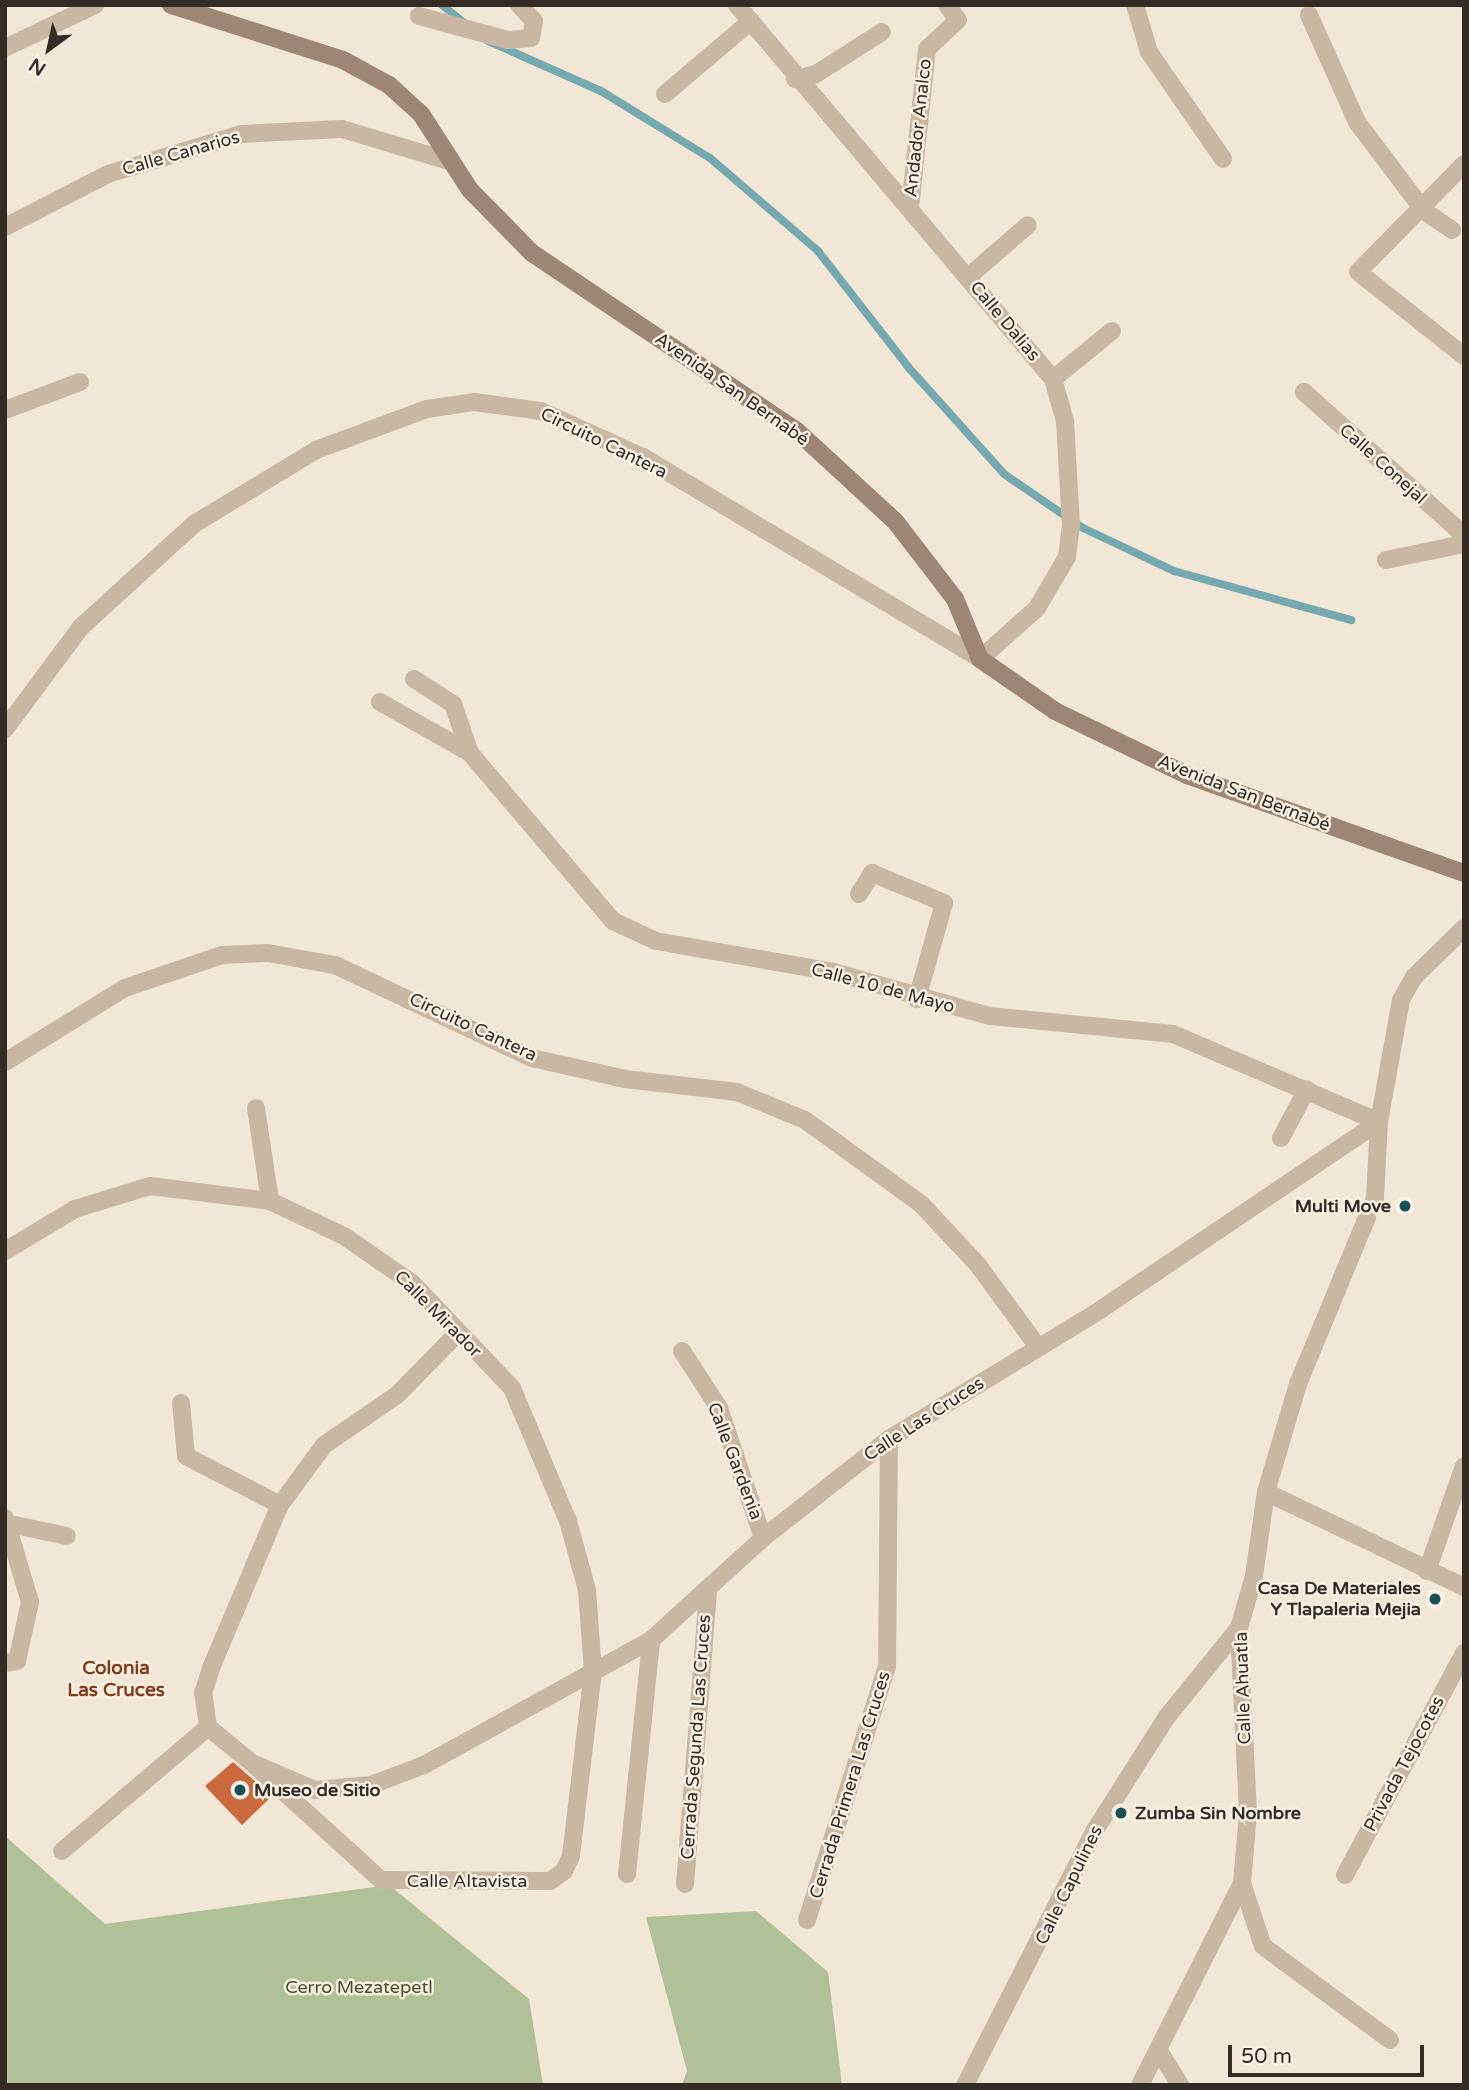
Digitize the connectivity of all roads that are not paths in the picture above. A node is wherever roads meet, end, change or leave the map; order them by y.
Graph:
1 (95, 5) edge
2 (171, 5) edge
3 (519, 5) edge
4 (737, 5) edge
5 (1135, 5) edge
6 (952, 13) edge
7 (1309, 15) dead end
8 (427, 18) dead end
9 (751, 21) junction
10 (882, 32) dead end
11 (5, 48) edge
12 (795, 79) junction
13 (665, 94) dead end
14 (1223, 159) dead end
15 (449, 161) junction
16 (1464, 164) edge
17 (910, 208) junction
18 (1424, 211) junction
19 (1028, 225) dead end
20 (5, 227) edge
21 (1452, 230) dead end
22 (968, 277) junction
23 (1112, 331) dead end
24 (1464, 356) edge
25 (1053, 379) junction
26 (80, 382) dead end
27 (1304, 392) dead end
28 (5, 410) edge
29 (1464, 535) edge
30 (1464, 544) edge
31 (1386, 560) dead end
32 (979, 659) junction
33 (414, 679) dead end
34 (380, 702) dead end
35 (5, 729) edge
36 (470, 753) junction
37 (1464, 873) edge
38 (859, 894) dead end
39 (1464, 928) edge
40 (917, 999) junction
41 (5, 1062) edge
42 (1307, 1089) junction
43 (257, 1108) dead end
44 (1379, 1122) junction
45 (1281, 1138) dead end
46 (270, 1201) junction
47 (5, 1251) edge
48 (457, 1334) junction
49 (1038, 1347) junction
50 (682, 1351) dead end
51 (181, 1403) dead end
52 (889, 1439) junction
53 (1464, 1466) edge
54 (1266, 1492) junction
55 (280, 1505) junction
56 (8, 1521) edge
57 (67, 1536) dead end
58 (763, 1538) junction
59 (1427, 1571) junction
60 (1464, 1587) edge
61 (708, 1590) junction
62 (1239, 1628) junction
63 (650, 1640) junction
64 (1464, 1653) edge
65 (5, 1663) edge
66 (593, 1671) junction
67 (208, 1727) junction
68 (252, 1763) junction
69 (62, 1851) dead end
70 (627, 1874) dead end
71 (1345, 1875) dead end
72 (1242, 1883) junction
73 (685, 1884) dead end
74 (807, 1920) dead end
75 (1390, 2040) dead end
76 (1159, 2051) junction
77 (965, 2085) edge
78 (1140, 2085) edge
79 (1180, 2085) edge

1 - 11 street
2 - 15 main road, Avenida San Bernabé
3 - 8 street
4 - 9 street, Calle Dalias
5 - 14 street
6 - 17 street, Andador Analco
7 - 18 street
9 - 12 street, Calle Dalias
9 - 13 street
10 - 12 street
12 - 17 street, Calle Dalias
15 - 20 street, Calle Canarios
15 - 32 main road, Avenida San Bernabé
16 - 18 street
17 - 22 street, Calle Dalias
18 - 21 street
18 - 24 street
19 - 22 street
22 - 25 street, Calle Dalias
23 - 25 street
25 - 32 street, Calle Dalias
26 - 28 street
27 - 29 street, Calle Conejal
30 - 31 street
32 - 35 street, Circuito Cantera
32 - 37 main road, Avenida San Bernabé
33 - 36 street
34 - 36 street, Calle 10 de Mayo
36 - 40 street, Calle 10 de Mayo
38 - 40 street
39 - 44 street
40 - 42 street, Calle 10 de Mayo
41 - 49 street, Circuito Cantera
42 - 44 street, Calle 10 de Mayo
42 - 45 street
43 - 46 street
44 - 49 street, Calle Las Cruces
44 - 54 street, Calle Ahuatla
46 - 47 street, Calle Mirador
46 - 48 street, Calle Mirador
48 - 55 street
48 - 66 street, Calle Mirador
49 - 52 street, Calle Las Cruces
50 - 58 street, Calle Gardenia
51 - 55 street
52 - 58 street, Calle Las Cruces
52 - 74 street, Cerrada Primera Las Cruces
53 - 59 street
54 - 59 street
54 - 62 street, Calle Ahuatla
55 - 67 street
56 - 57 street
56 - 65 street
58 - 61 street, Calle Las Cruces
59 - 60 street
61 - 63 street, Calle Las Cruces
61 - 73 street, Cerrada Segunda Las Cruces
62 - 72 street, Calle Ahuatla
62 - 77 street, Calle Capulines
63 - 66 street, Calle Las Cruces
63 - 70 street
64 - 71 street, Privada Tejocotes
66 - 68 street, Calle Las Cruces
66 - 68 street, Calle Altavista
67 - 68 street, Calle Las Cruces
67 - 69 street
72 - 75 street
72 - 76 street, Calle Ahuatla
76 - 78 street, Calle Ahuatla
76 - 79 street

